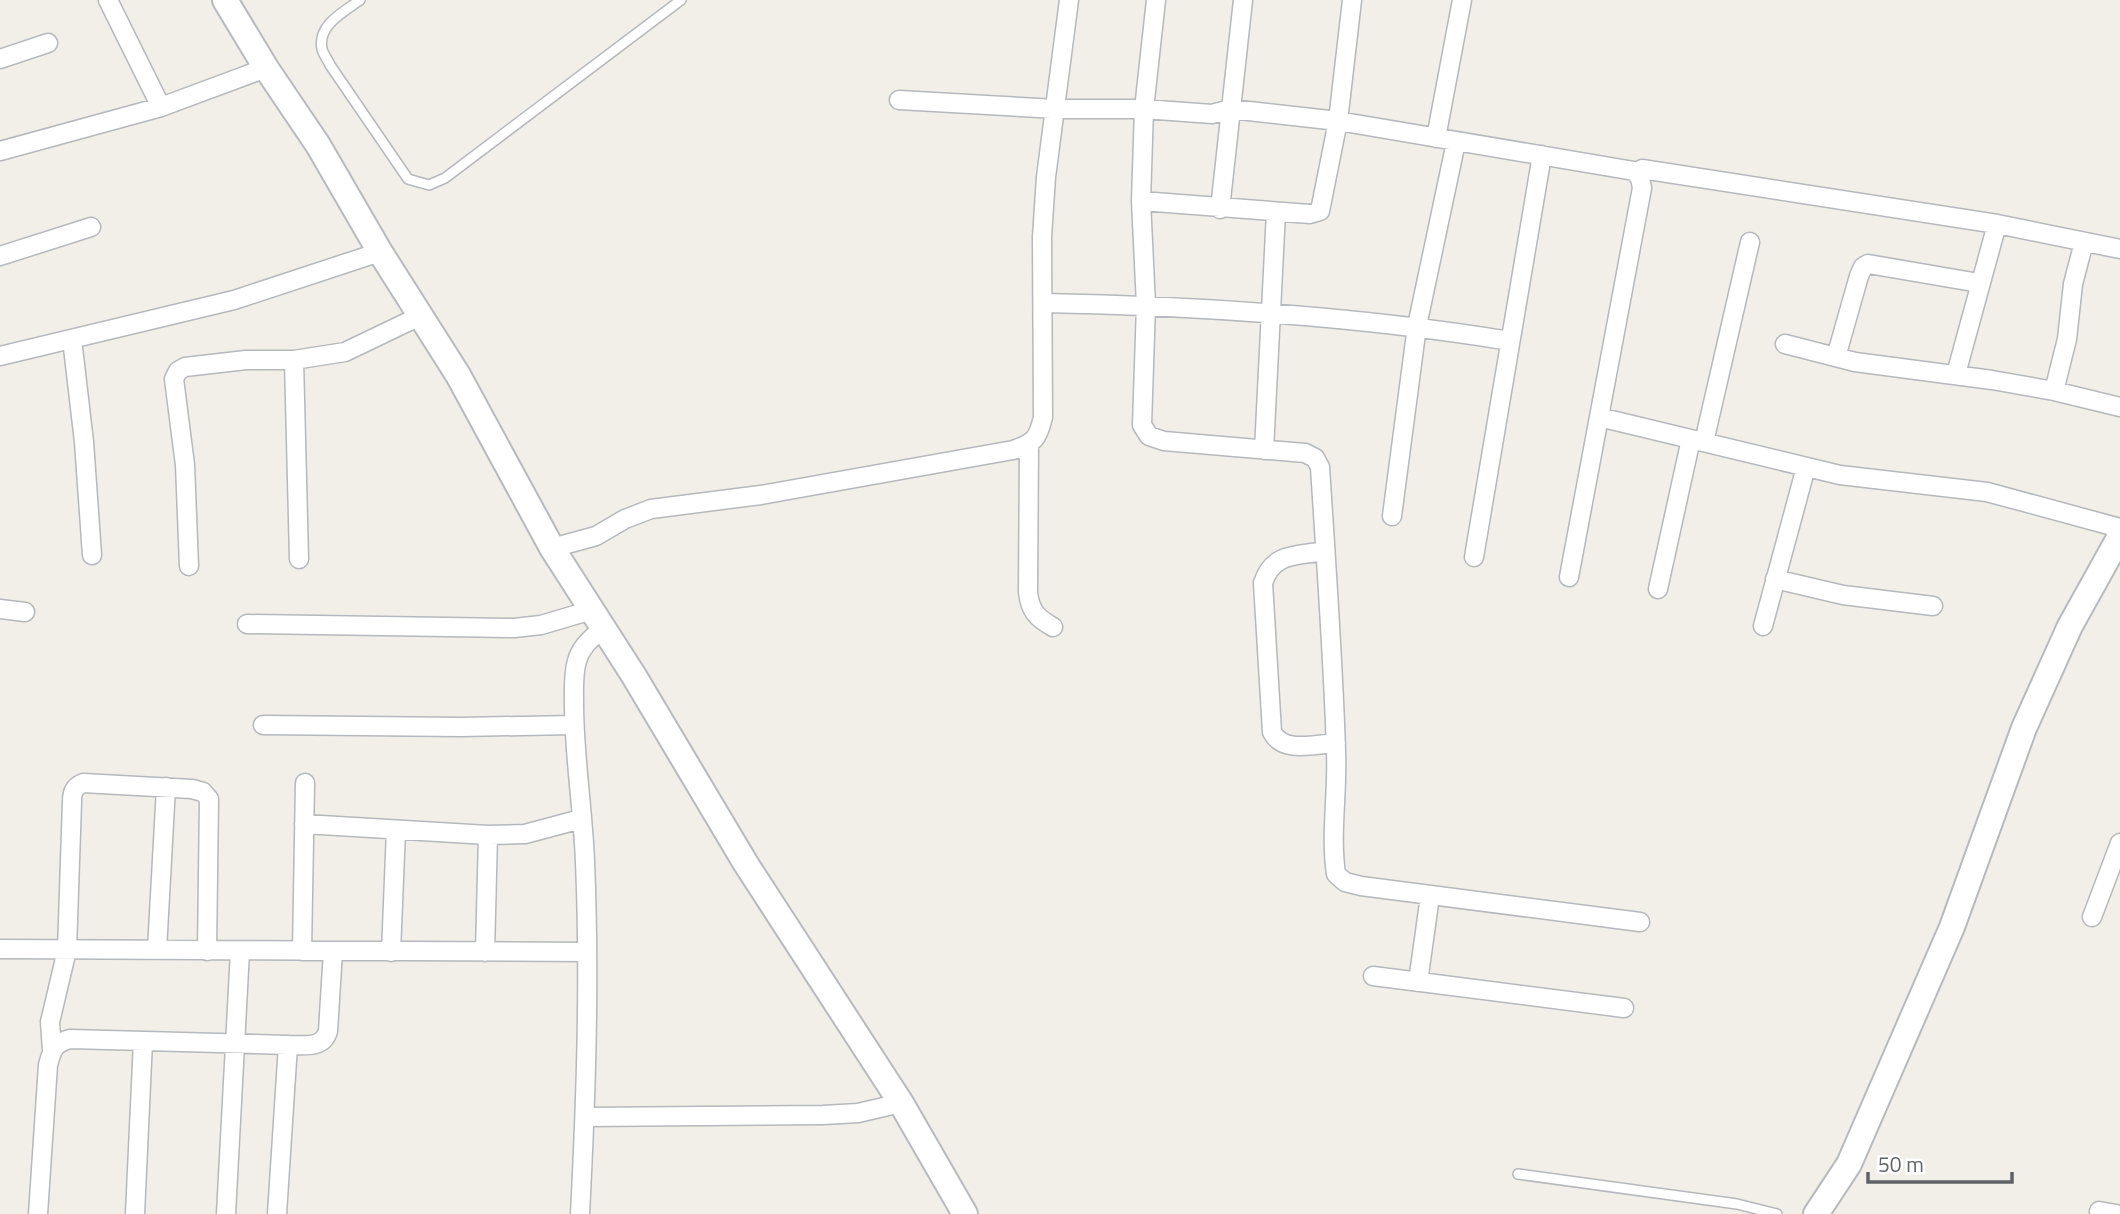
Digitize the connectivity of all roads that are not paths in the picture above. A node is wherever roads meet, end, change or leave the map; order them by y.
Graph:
1 (108, 0) edge
2 (225, 0) edge
3 (360, 0) edge
4 (681, 0) edge
5 (1069, 0) edge
6 (1156, 0) edge
7 (1243, 0) edge
8 (1352, 0) edge
9 (1462, 0) edge
10 (48, 43) dead end
11 (0, 58) edge
12 (266, 68) junction
13 (899, 100) dead end
14 (161, 107) junction
15 (1056, 109) junction
16 (1144, 109) junction
17 (1231, 109) junction
18 (1338, 121) junction
19 (1436, 138) junction
20 (1456, 142) junction
21 (0, 151) edge
22 (1542, 155) junction
23 (1642, 169) dead end
24 (1141, 201) junction
25 (1220, 209) junction
26 (1276, 212) junction
27 (1997, 224) junction
28 (91, 227) dead end
29 (2084, 242) junction
30 (1750, 243) dead end
31 (2120, 249) edge
32 (380, 252) junction
33 (0, 256) edge
34 (1979, 283) junction
35 (1044, 303) junction
36 (1146, 305) junction
37 (1269, 313) junction
38 (420, 316) junction
39 (1417, 326) junction
40 (72, 340) junction
41 (1510, 341) junction
42 (1785, 344) dead end
43 (0, 356) edge
44 (1836, 357) junction
45 (293, 360) junction
46 (1956, 374) junction
47 (2054, 391) junction
48 (2120, 407) edge
49 (1599, 417) junction
50 (1697, 440) junction
51 (1029, 444) junction
52 (1264, 450) junction
53 (1806, 467) junction
54 (1392, 516) dead end
55 (2120, 528) edge
56 (2120, 536) edge
57 (552, 548) junction
58 (1325, 551) junction
59 (92, 555) dead end
60 (1474, 557) dead end
61 (299, 559) dead end
62 (189, 566) dead end
63 (1570, 577) dead end
64 (1775, 579) junction
65 (1658, 589) dead end
66 (1933, 606) dead end
67 (0, 609) edge
68 (25, 612) dead end
69 (597, 619) junction
70 (247, 624) dead end
71 (1763, 626) dead end
72 (1053, 627) dead end
73 (263, 725) dead end
74 (574, 725) junction
75 (1336, 743) junction
76 (305, 783) dead end
77 (166, 787) junction
78 (581, 819) junction
79 (304, 824) junction
80 (396, 830) junction
81 (488, 835) junction
82 (2119, 849) edge
83 (1430, 896) junction
84 (2092, 916) dead end
85 (1640, 922) dead end
86 (0, 949) edge
87 (67, 950) junction
88 (157, 950) junction
89 (207, 951) junction
90 (240, 951) junction
91 (302, 951) junction
92 (333, 951) junction
93 (391, 951) junction
94 (485, 952) junction
95 (587, 952) junction
96 (1373, 976) dead end
97 (1418, 982) junction
98 (1624, 1008) dead end
99 (143, 1041) junction
100 (235, 1044) junction
101 (288, 1045) junction
102 (52, 1050) junction
103 (901, 1103) junction
104 (584, 1118) junction
105 (1518, 1174) dead end
106 (38, 1214) edge
107 (135, 1214) edge
108 (226, 1214) edge
109 (277, 1214) edge
110 (580, 1214) edge
111 (965, 1214) edge
112 (1777, 1214) edge
113 (1816, 1214) edge

1 - 14 street
2 - 12 street
3 - 4 lane
5 - 15 street
6 - 16 street
7 - 17 street
8 - 18 street
9 - 19 street
10 - 11 street
12 - 14 street
12 - 32 street
13 - 15 street
14 - 21 street
15 - 16 street
15 - 35 street
16 - 17 street
16 - 24 street
17 - 18 street
17 - 25 street
18 - 19 street
18 - 26 street
19 - 20 street
20 - 22 street
20 - 39 street
22 - 41 street
22 - 49 street
23 - 27 street
24 - 25 street
24 - 36 street
25 - 26 street
26 - 37 street
27 - 29 street
27 - 34 street
28 - 33 street
29 - 31 street
29 - 47 street
30 - 50 street
32 - 38 street
32 - 40 street
34 - 44 street
34 - 46 street
35 - 36 street
35 - 51 street
36 - 37 street
36 - 52 street
37 - 39 street
37 - 52 street
38 - 45 street
38 - 57 street
39 - 41 street
39 - 54 street
40 - 43 street
40 - 59 street
41 - 60 street
42 - 44 street
44 - 46 street
45 - 61 street
45 - 62 street
46 - 47 street
47 - 48 street
49 - 50 street
49 - 63 street
50 - 53 street
50 - 65 street
51 - 57 street
51 - 72 street
52 - 58 street
53 - 55 street
53 - 64 street
56 - 113 street
57 - 69 street
58 - 75 street
58 - 75 street
64 - 66 street
64 - 71 street
67 - 68 street
69 - 70 street
69 - 74 street
69 - 103 street
73 - 74 street
74 - 78 street
75 - 83 street
76 - 79 street
77 - 87 street
77 - 88 street
77 - 89 street
78 - 81 street
78 - 95 street
79 - 80 street
79 - 91 street
80 - 81 street
80 - 93 street
81 - 94 street
82 - 84 street
83 - 85 street
83 - 97 street
86 - 87 street
87 - 88 street
87 - 102 street
88 - 89 street
89 - 90 street
90 - 91 street
90 - 100 street
91 - 92 street
92 - 93 street
92 - 101 street
93 - 94 street
94 - 95 street
95 - 104 street
96 - 97 street
97 - 98 street
99 - 100 street
99 - 102 street
99 - 107 street
100 - 101 street
100 - 108 street
101 - 109 street
102 - 106 street
103 - 104 street
103 - 111 street
104 - 110 street
105 - 112 lane

